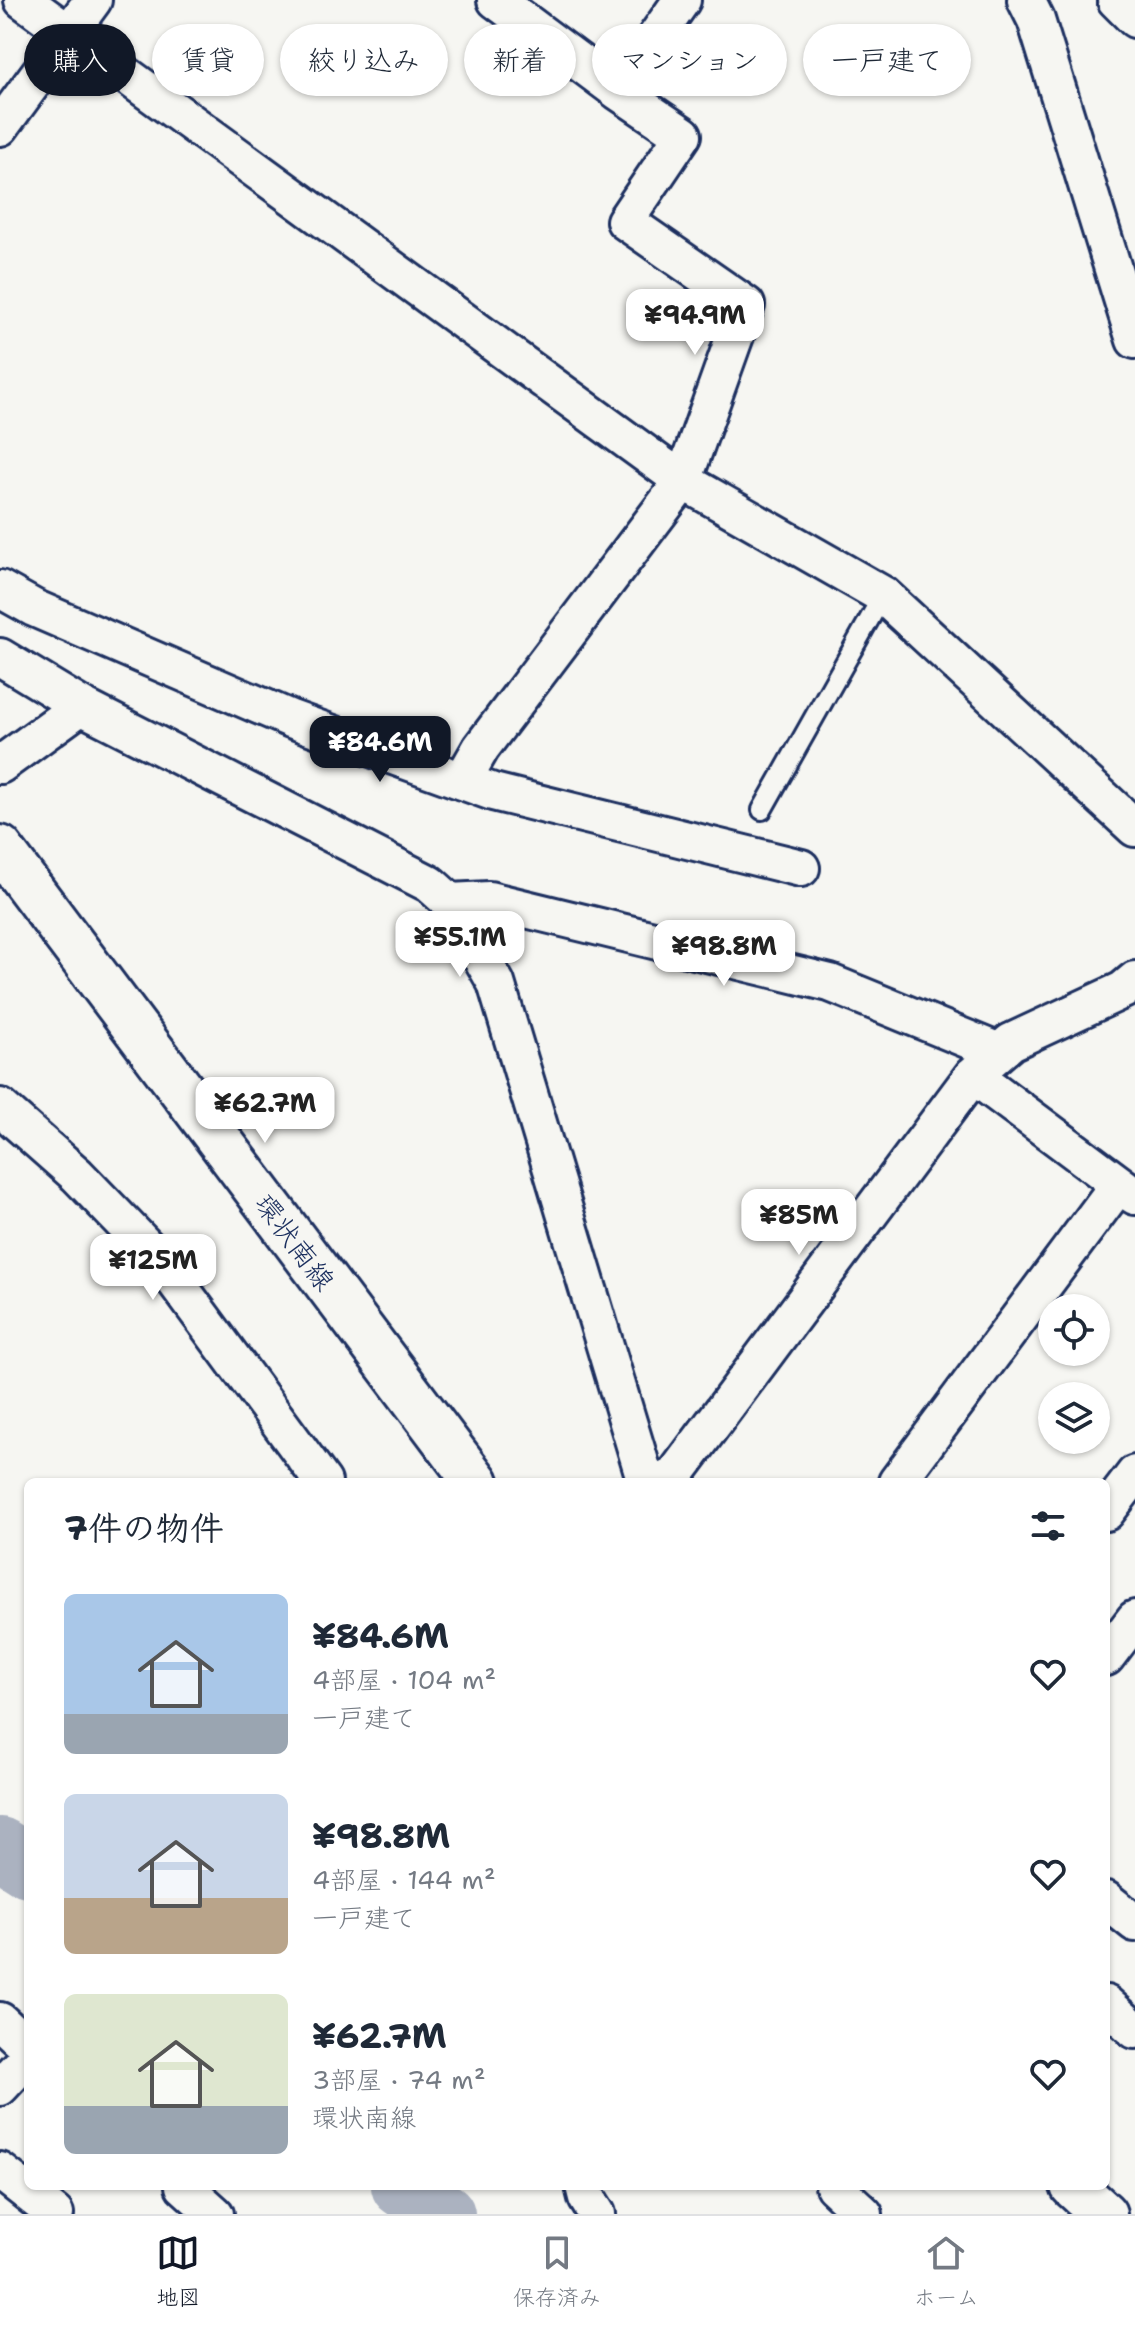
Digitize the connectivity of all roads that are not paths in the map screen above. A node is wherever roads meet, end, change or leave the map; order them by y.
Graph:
1 (23, 0) edge
2 (93, 0) edge
3 (496, 0) edge
4 (682, 0) edge
5 (1026, 0) edge
6 (1116, 0) edge
7 (1135, 19) edge
8 (56, 24) edge
9 (76, 24) edge
10 (665, 24) edge
11 (592, 72) edge
12 (136, 82) edge
13 (24, 94) edge
14 (625, 96) edge
15 (0, 127) edge
16 (1135, 250) edge
17 (1120, 292) junction
18 (1135, 340) edge
19 (683, 481) junction
20 (0, 589) edge
21 (883, 595) junction
22 (0, 657) edge
23 (81, 706) junction
24 (0, 765) edge
25 (462, 781) junction
26 (762, 810) dead end
27 (1135, 828) edge
28 (0, 848) edge
29 (801, 868) dead end
30 (450, 902) junction
31 (1135, 980) edge
32 (986, 1063) junction
33 (0, 1107) edge
34 (1127, 1190) edge
35 (1135, 1474) edge
36 (320, 1478) edge
37 (473, 1478) edge
38 (645, 1478) edge
39 (670, 1478) edge
40 (900, 1478) edge
41 (1110, 1507) edge
42 (1135, 1619) edge
43 (1110, 1652) edge
44 (1110, 1903) edge
45 (1135, 1923) edge
46 (1110, 2008) edge
47 (0, 2021) edge
48 (1135, 2030) edge
49 (24, 2043) edge
50 (24, 2061) edge
51 (0, 2087) edge
52 (0, 2171) edge
53 (24, 2190) edge
54 (24, 2190) edge
55 (188, 2190) edge
56 (585, 2190) edge
57 (838, 2190) edge
58 (1077, 2190) edge
59 (55, 2214) edge
60 (215, 2214) edge
61 (597, 2214) edge
62 (864, 2214) edge
63 (1104, 2214) edge

1 - 8 street
2 - 9 street
3 - 11 street
4 - 10 street
5 - 17 street
6 - 7 street
12 - 19 street
13 - 15 street
14 - 19 street
16 - 17 street
17 - 18 street
19 - 21 street
19 - 25 street
20 - 25 street
21 - 26 lane
21 - 27 street
22 - 23 street
23 - 24 street
23 - 30 street
25 - 29 street
28 - 37 street, 環状南線
30 - 32 street
30 - 38 street
31 - 32 street
32 - 34 street
32 - 39 street
33 - 36 street
34 - 40 street
35 - 41 street
42 - 43 street
44 - 45 street
46 - 48 street
47 - 49 street
50 - 51 street
52 - 53 street
54 - 59 street
55 - 60 street
56 - 61 street
57 - 62 street
58 - 63 street

